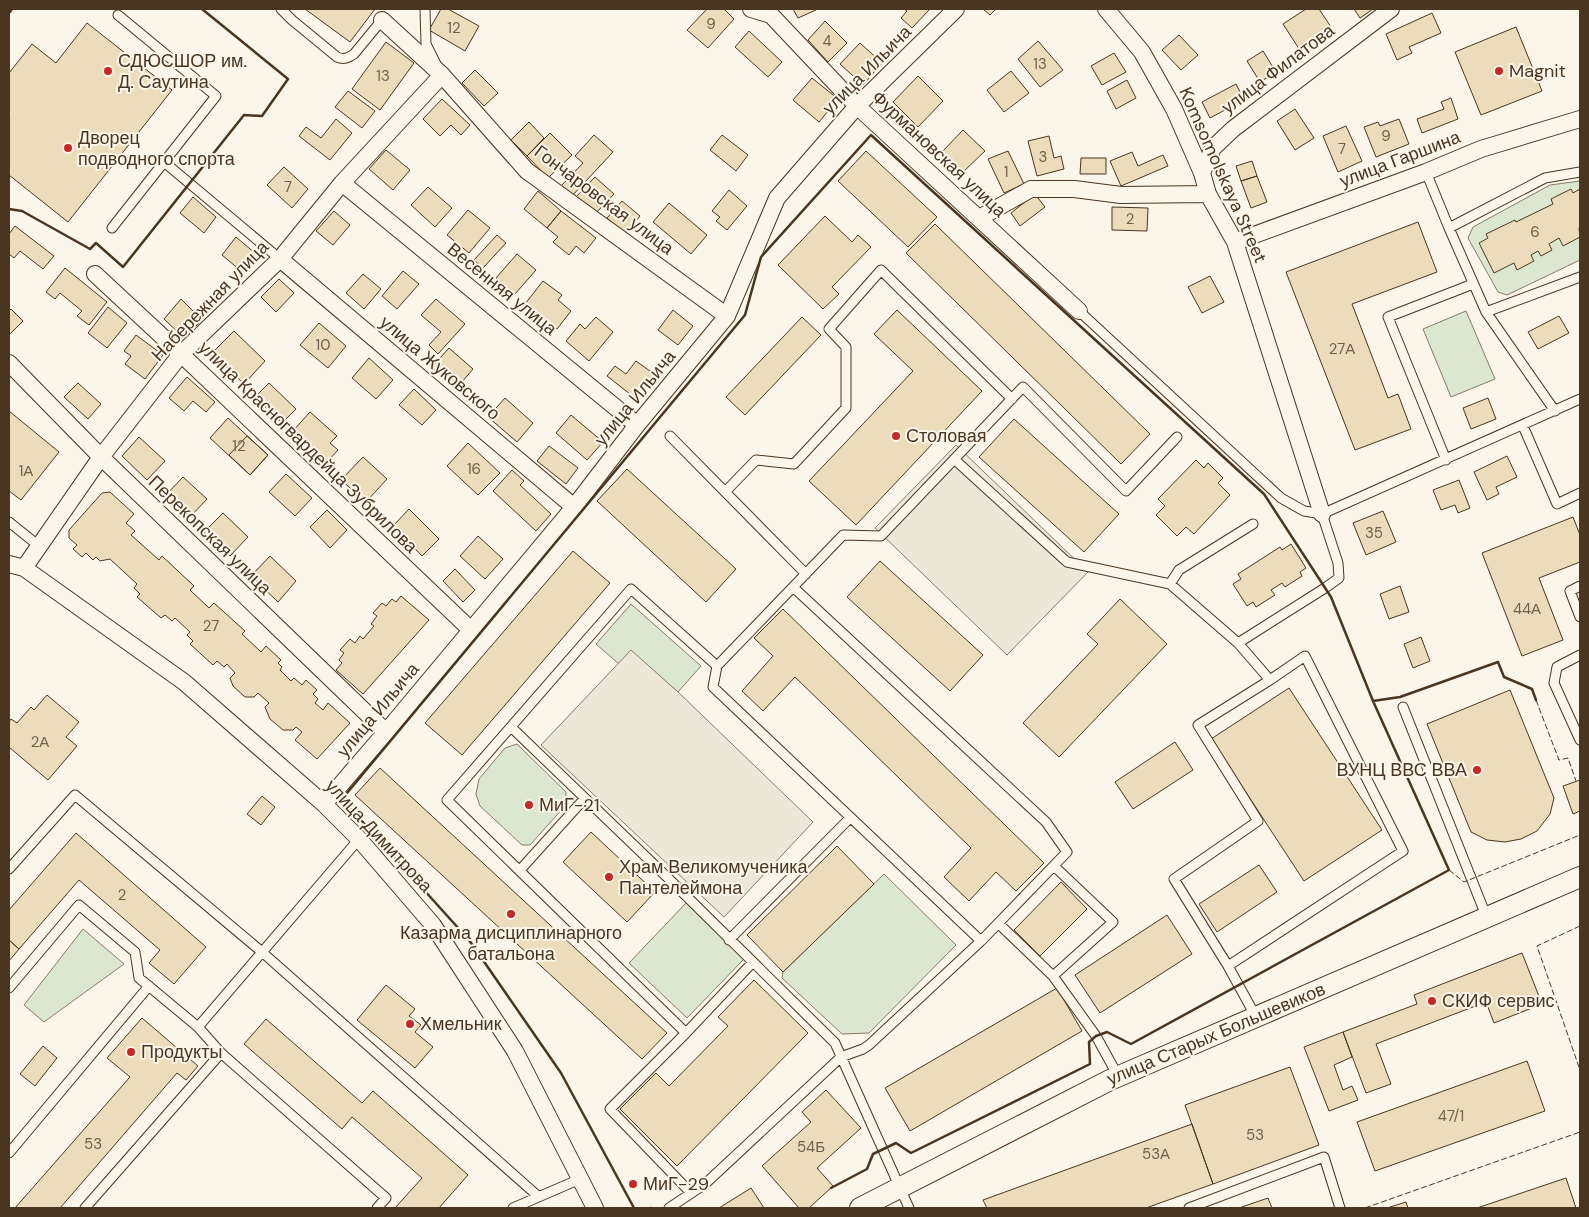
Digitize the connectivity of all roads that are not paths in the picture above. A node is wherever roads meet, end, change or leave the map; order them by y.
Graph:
1 (281, 9) edge
2 (425, 9) edge
3 (751, 9) edge
4 (956, 9) edge
5 (1106, 9) edge
6 (1391, 9) edge
7 (770, 12) edge
8 (118, 15) dead end
9 (382, 20) joint
10 (442, 75) junction
11 (857, 106) junction
12 (1580, 119) edge
13 (164, 162) junction
14 (1426, 172) junction
15 (1580, 172) edge
16 (1202, 173) junction
17 (342, 183) junction
18 (1208, 194) junction
19 (979, 218) junction
20 (112, 228) dead end
21 (1448, 228) junction
22 (1235, 242) junction
23 (280, 259) junction
24 (95, 274) dead end
25 (1580, 277) edge
26 (1473, 284) junction
27 (1079, 311) joint
28 (1486, 312) junction
29 (728, 316) junction
30 (181, 354) junction
31 (9, 363) edge
32 (1012, 398) junction
33 (1580, 399) edge
34 (1555, 411) junction
35 (637, 425) junction
36 (1523, 426) junction
37 (670, 436) dead end
38 (1177, 437) dead end
39 (101, 458) junction
40 (954, 459) junction
41 (1446, 460) junction
42 (725, 492) junction
43 (1580, 493) edge
44 (574, 507) junction
45 (1322, 514) junction
46 (9, 522) edge
47 (1253, 524) dead end
48 (39, 546) junction
49 (16, 566) edge
50 (806, 574) junction
51 (1170, 584) junction
52 (1580, 586) edge
53 (793, 587) junction
54 (1580, 617) edge
55 (470, 630) junction
56 (1238, 642) junction
57 (1580, 655) edge
58 (717, 666) junction
59 (1270, 680) junction
60 (1403, 707) dead end
61 (511, 727) junction
62 (386, 732) junction
63 (1580, 740) edge
64 (585, 798) junction
65 (324, 804) junction
66 (850, 818) junction
67 (359, 839) junction
68 (1054, 866) junction
69 (9, 869) edge
70 (520, 870) junction
71 (1580, 877) edge
72 (1487, 918) junction
73 (999, 924) junction
74 (729, 940) junction
75 (981, 941) junction
76 (262, 952) junction
77 (753, 962) junction
78 (1228, 966) junction
79 (1053, 976) junction
80 (149, 986) junction
81 (9, 988) edge
82 (1256, 1017) junction
83 (198, 1027) junction
84 (686, 1032) junction
85 (221, 1053) junction
86 (841, 1057) junction
87 (1118, 1076) junction
88 (9, 1153) edge
89 (580, 1179) junction
90 (899, 1187) junction
91 (691, 1193) junction
92 (538, 1197) junction
93 (85, 1208) edge
94 (377, 1208) edge
95 (513, 1208) edge
96 (595, 1208) edge
97 (669, 1208) edge
98 (860, 1208) edge
99 (909, 1208) edge
100 (1189, 1208) edge
101 (1340, 1208) edge

1 - 9 lane
2 - 10 lane
3 - 7 street, Фурмановская улица
4 - 11 street, улица Ильича
5 - 16 street, Komsomolskaya Street
6 - 16 street, улица Филатова
7 - 11 street, Фурмановская улица
8 - 13 lane
9 - 10 street, Гончаровская улица
10 - 17 street, Набережная улица
10 - 29 street, Гончаровская улица
11 - 19 street, Фурмановская улица
11 - 29 street, улица Ильича
12 - 14 street, улица Гаршина
13 - 20 lane
13 - 23 lane
14 - 21 lane
14 - 22 street, улица Гаршина
15 - 21 lane
16 - 18 street, Komsomolskaya Street
17 - 23 street, Набережная улица
17 - 35 street, Весенняя улица
18 - 19 street
18 - 22 street, Komsomolskaya Street
19 - 27 street, Фурмановская улица
21 - 26 lane
22 - 45 street, Komsomolskaya Street
23 - 30 street, Набережная улица
23 - 44 street, улица Жуковского
24 - 30 street, улица Красногвардейца Зубрилова
25 - 28 lane
26 - 28 lane
26 - 41 lane
27 - 45 lane
28 - 34 lane
29 - 35 street, улица Ильича
30 - 39 street, Набережная улица
30 - 55 street, улица Красногвардейца Зубрилова
31 - 39 street, Перекопская улица
32 - 38 lane
32 - 40 lane
32 - 42 lane
33 - 34 lane
34 - 36 lane
35 - 44 street, улица Ильича
36 - 41 lane
36 - 43 lane
37 - 42 lane
39 - 48 street, Набережная улица
39 - 62 street, Перекопская улица
40 - 50 lane
40 - 51 lane
41 - 45 lane
42 - 50 lane
44 - 55 street, улица Ильича
45 - 56 lane
46 - 48 lane
47 - 51 lane
48 - 49 street, Набережная улица
49 - 65 street, улица Димитрова
50 - 53 lane
51 - 56 lane
52 - 54 lane
53 - 58 lane
53 - 68 lane
55 - 62 street, улица Ильича
56 - 59 lane
57 - 63 lane
58 - 61 lane
58 - 66 lane
59 - 78 lane
59 - 78 lane
60 - 72 lane
61 - 64 lane
61 - 70 lane
62 - 65 street, улица Ильича
64 - 70 lane
64 - 74 lane
65 - 67 street, улица Димитрова
66 - 74 lane
66 - 75 lane
67 - 76 lane
67 - 89 street, улица Димитрова
68 - 73 lane
68 - 79 lane
69 - 76 lane
70 - 84 lane
71 - 72 street, улица Старых Большевиков
72 - 82 street, улица Старых Большевиков
73 - 75 lane
73 - 79 lane
74 - 77 lane
75 - 86 lane
76 - 83 lane
76 - 92 lane
77 - 84 lane
77 - 86 lane
78 - 82 lane
79 - 87 lane
80 - 81 lane
80 - 83 lane
80 - 88 lane
82 - 87 street, улица Старых Большевиков
83 - 85 lane
84 - 91 lane
85 - 93 lane
85 - 94 lane
86 - 90 lane
86 - 91 lane
87 - 90 street, улица Старых Большевиков
89 - 92 lane
89 - 96 street, улица Димитрова
90 - 98 street, улица Старых Большевиков
90 - 99 lane
91 - 97 lane
92 - 95 lane
100 - 101 lane

